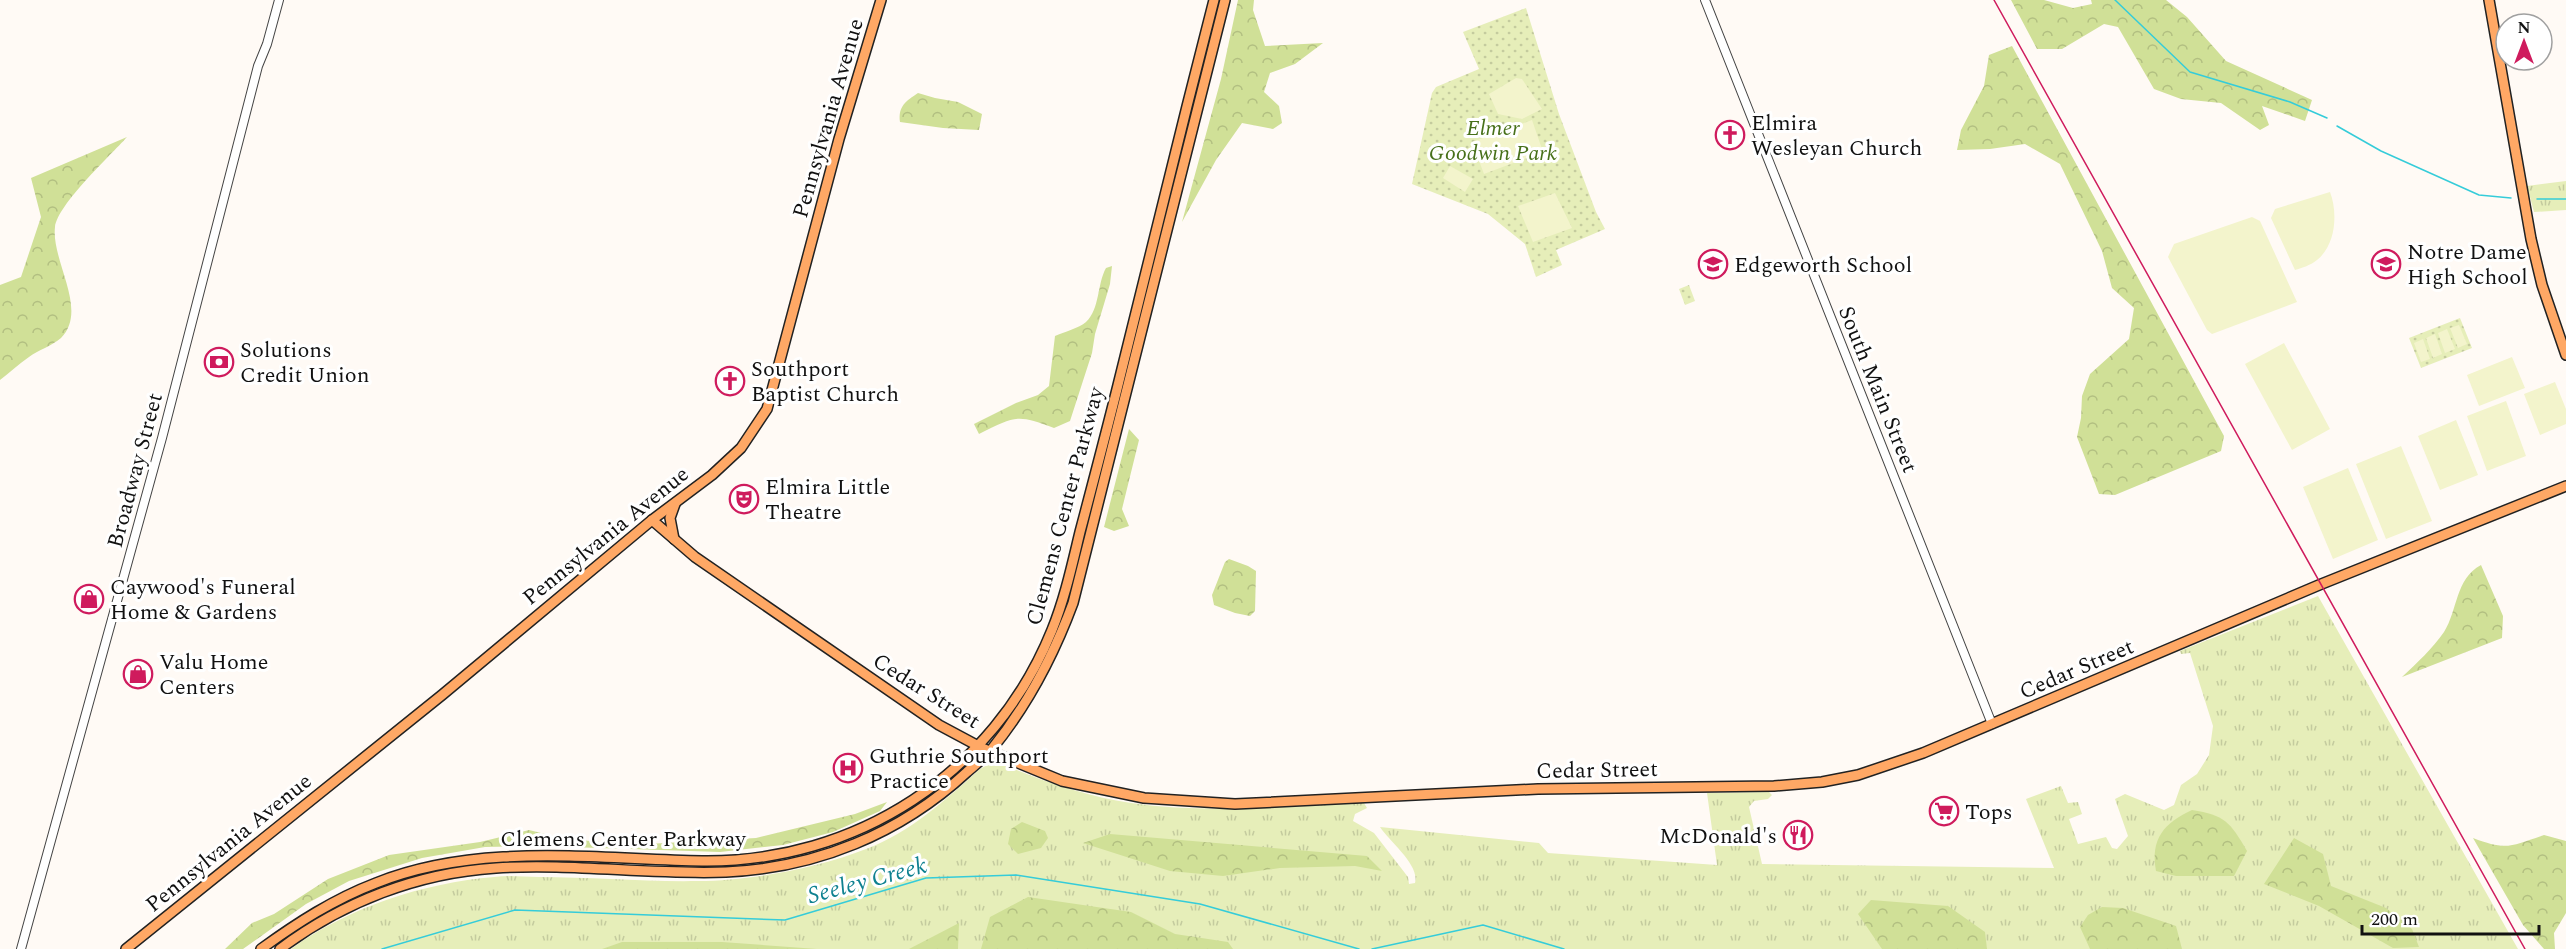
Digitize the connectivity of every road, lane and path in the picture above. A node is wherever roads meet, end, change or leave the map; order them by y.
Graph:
1 (279, 0) edge
2 (881, 0) edge
3 (1214, 0) edge
4 (1225, 0) edge
5 (1705, 0) edge
6 (2489, 0) edge
7 (2566, 354) edge
8 (2566, 486) edge
9 (676, 502) junction
10 (652, 520) junction
11 (674, 539) junction
12 (1992, 724) junction
13 (983, 748) junction
14 (21, 949) edge
15 (126, 949) edge
16 (261, 949) edge
17 (280, 949) edge

1 - 14 street, Broadway Street
2 - 9 main road, Pennsylvania Avenue
3 - 13 main road, Clemens Center Parkway
4 - 13 main road, Clemens Center Parkway
5 - 12 street, South Main Street
6 - 7 main road
8 - 12 main road, Cedar Street
9 - 10 main road, Pennsylvania Avenue
9 - 11 main road
10 - 11 main road, Cedar Street
10 - 15 main road, Pennsylvania Avenue
11 - 13 main road, Cedar Street
12 - 13 main road, Cedar Street
13 - 16 main road, Clemens Center Parkway
13 - 17 main road, Clemens Center Parkway

